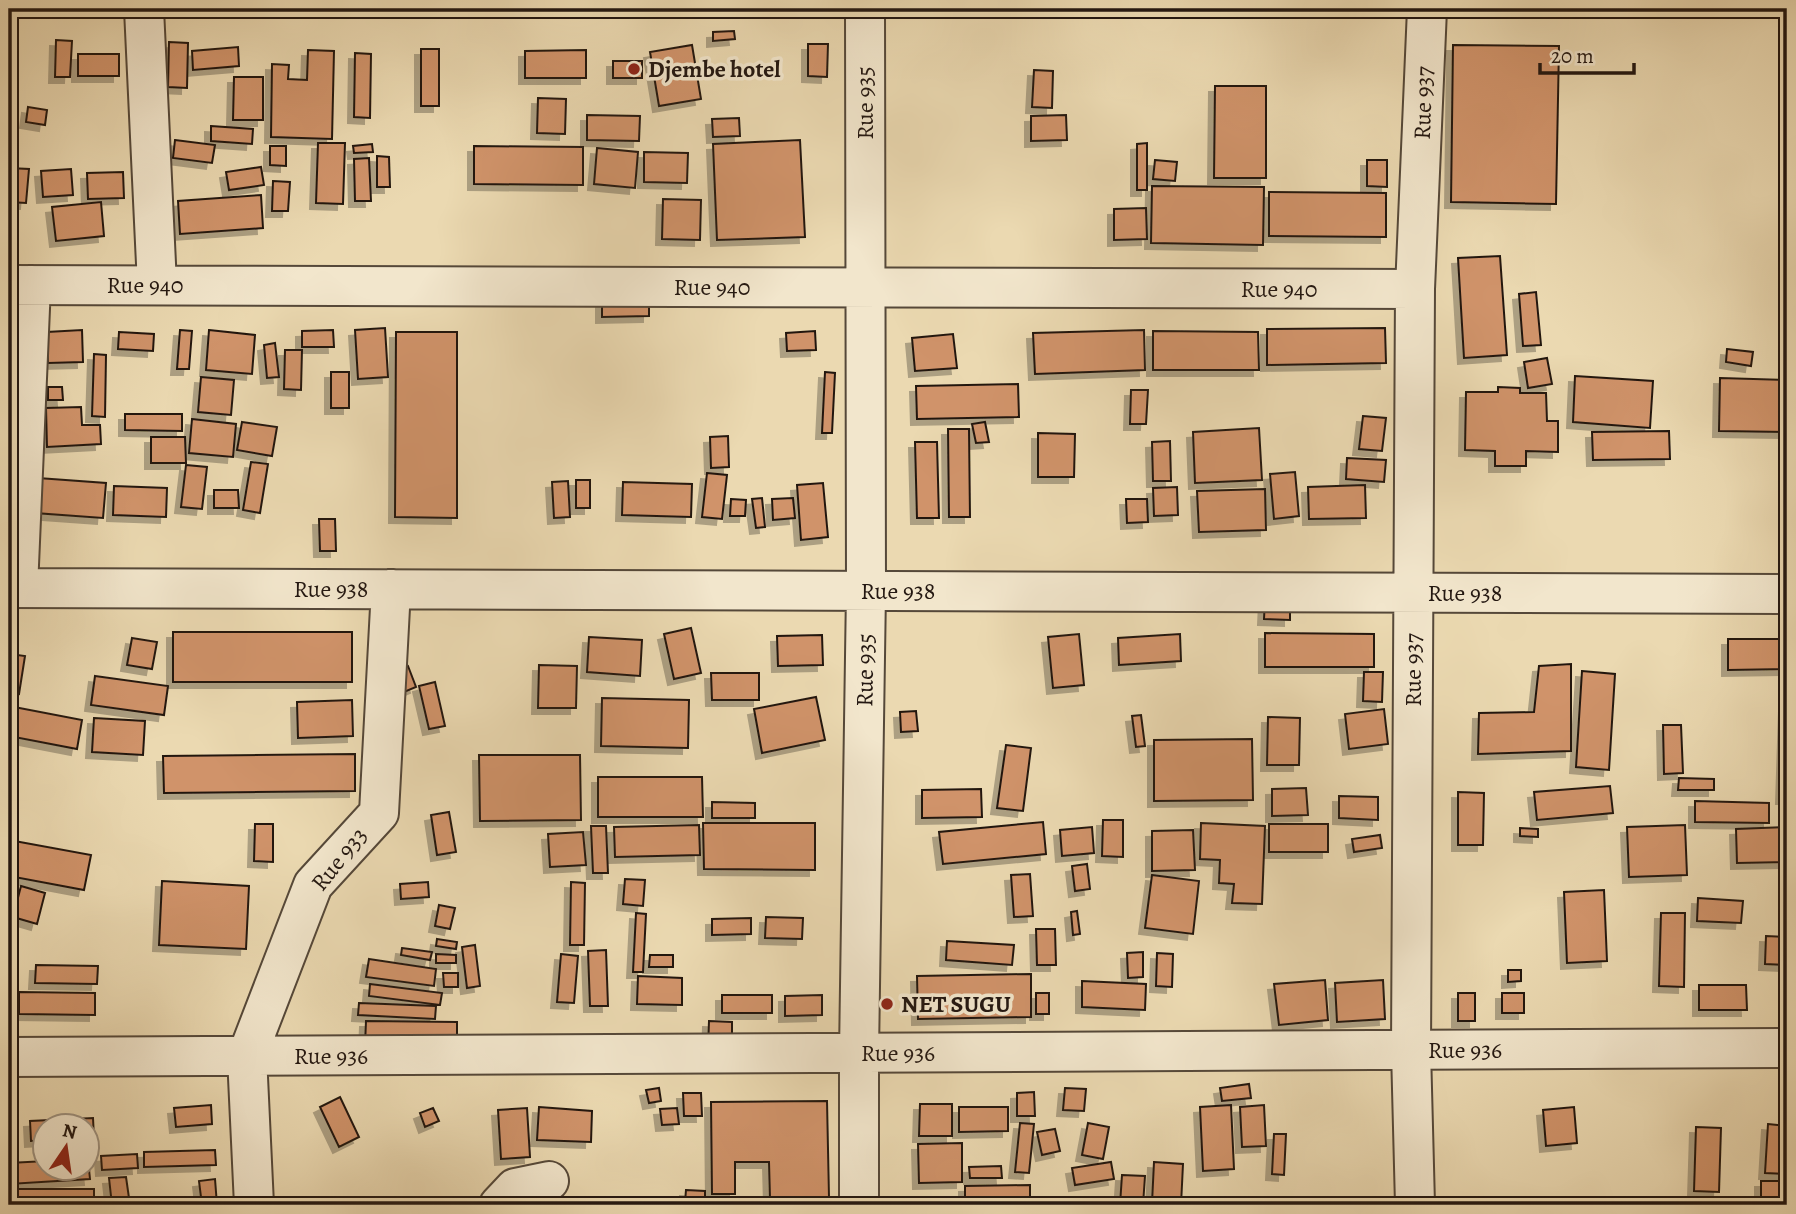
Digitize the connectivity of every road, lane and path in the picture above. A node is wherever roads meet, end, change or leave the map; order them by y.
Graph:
1 (144, 9) edge
2 (865, 9) edge
3 (1427, 9) edge
4 (20, 285) edge
5 (158, 285) junction
6 (866, 288) junction
7 (1415, 289) junction
8 (13, 588) edge
9 (391, 589) junction
10 (866, 591) junction
11 (1413, 592) junction
12 (1787, 594) edge
13 (1787, 1048) edge
14 (1412, 1050) junction
15 (859, 1053) junction
16 (247, 1056) junction
17 (9, 1058) edge
18 (549, 1181) dead end
19 (254, 1205) edge
20 (499, 1205) edge
21 (859, 1205) edge
22 (1415, 1205) edge

1 - 5 street
2 - 6 street, Rue 935
3 - 7 street, Rue 937
4 - 5 street, Rue 940
4 - 8 street
5 - 6 street, Rue 940
6 - 7 street, Rue 940
6 - 10 street, Rue 935
7 - 11 street, Rue 937
8 - 9 street, Rue 938
9 - 10 street, Rue 938
9 - 16 street, Rue 933
10 - 11 street, Rue 938
10 - 15 street, Rue 935
11 - 12 street, Rue 938
11 - 14 street, Rue 937
13 - 14 street, Rue 936
14 - 15 street, Rue 936
14 - 22 street, Rue 937
15 - 16 street, Rue 936
15 - 21 street, Rue 935
16 - 17 street, Rue 936
16 - 19 street, Rue 933
18 - 20 street

